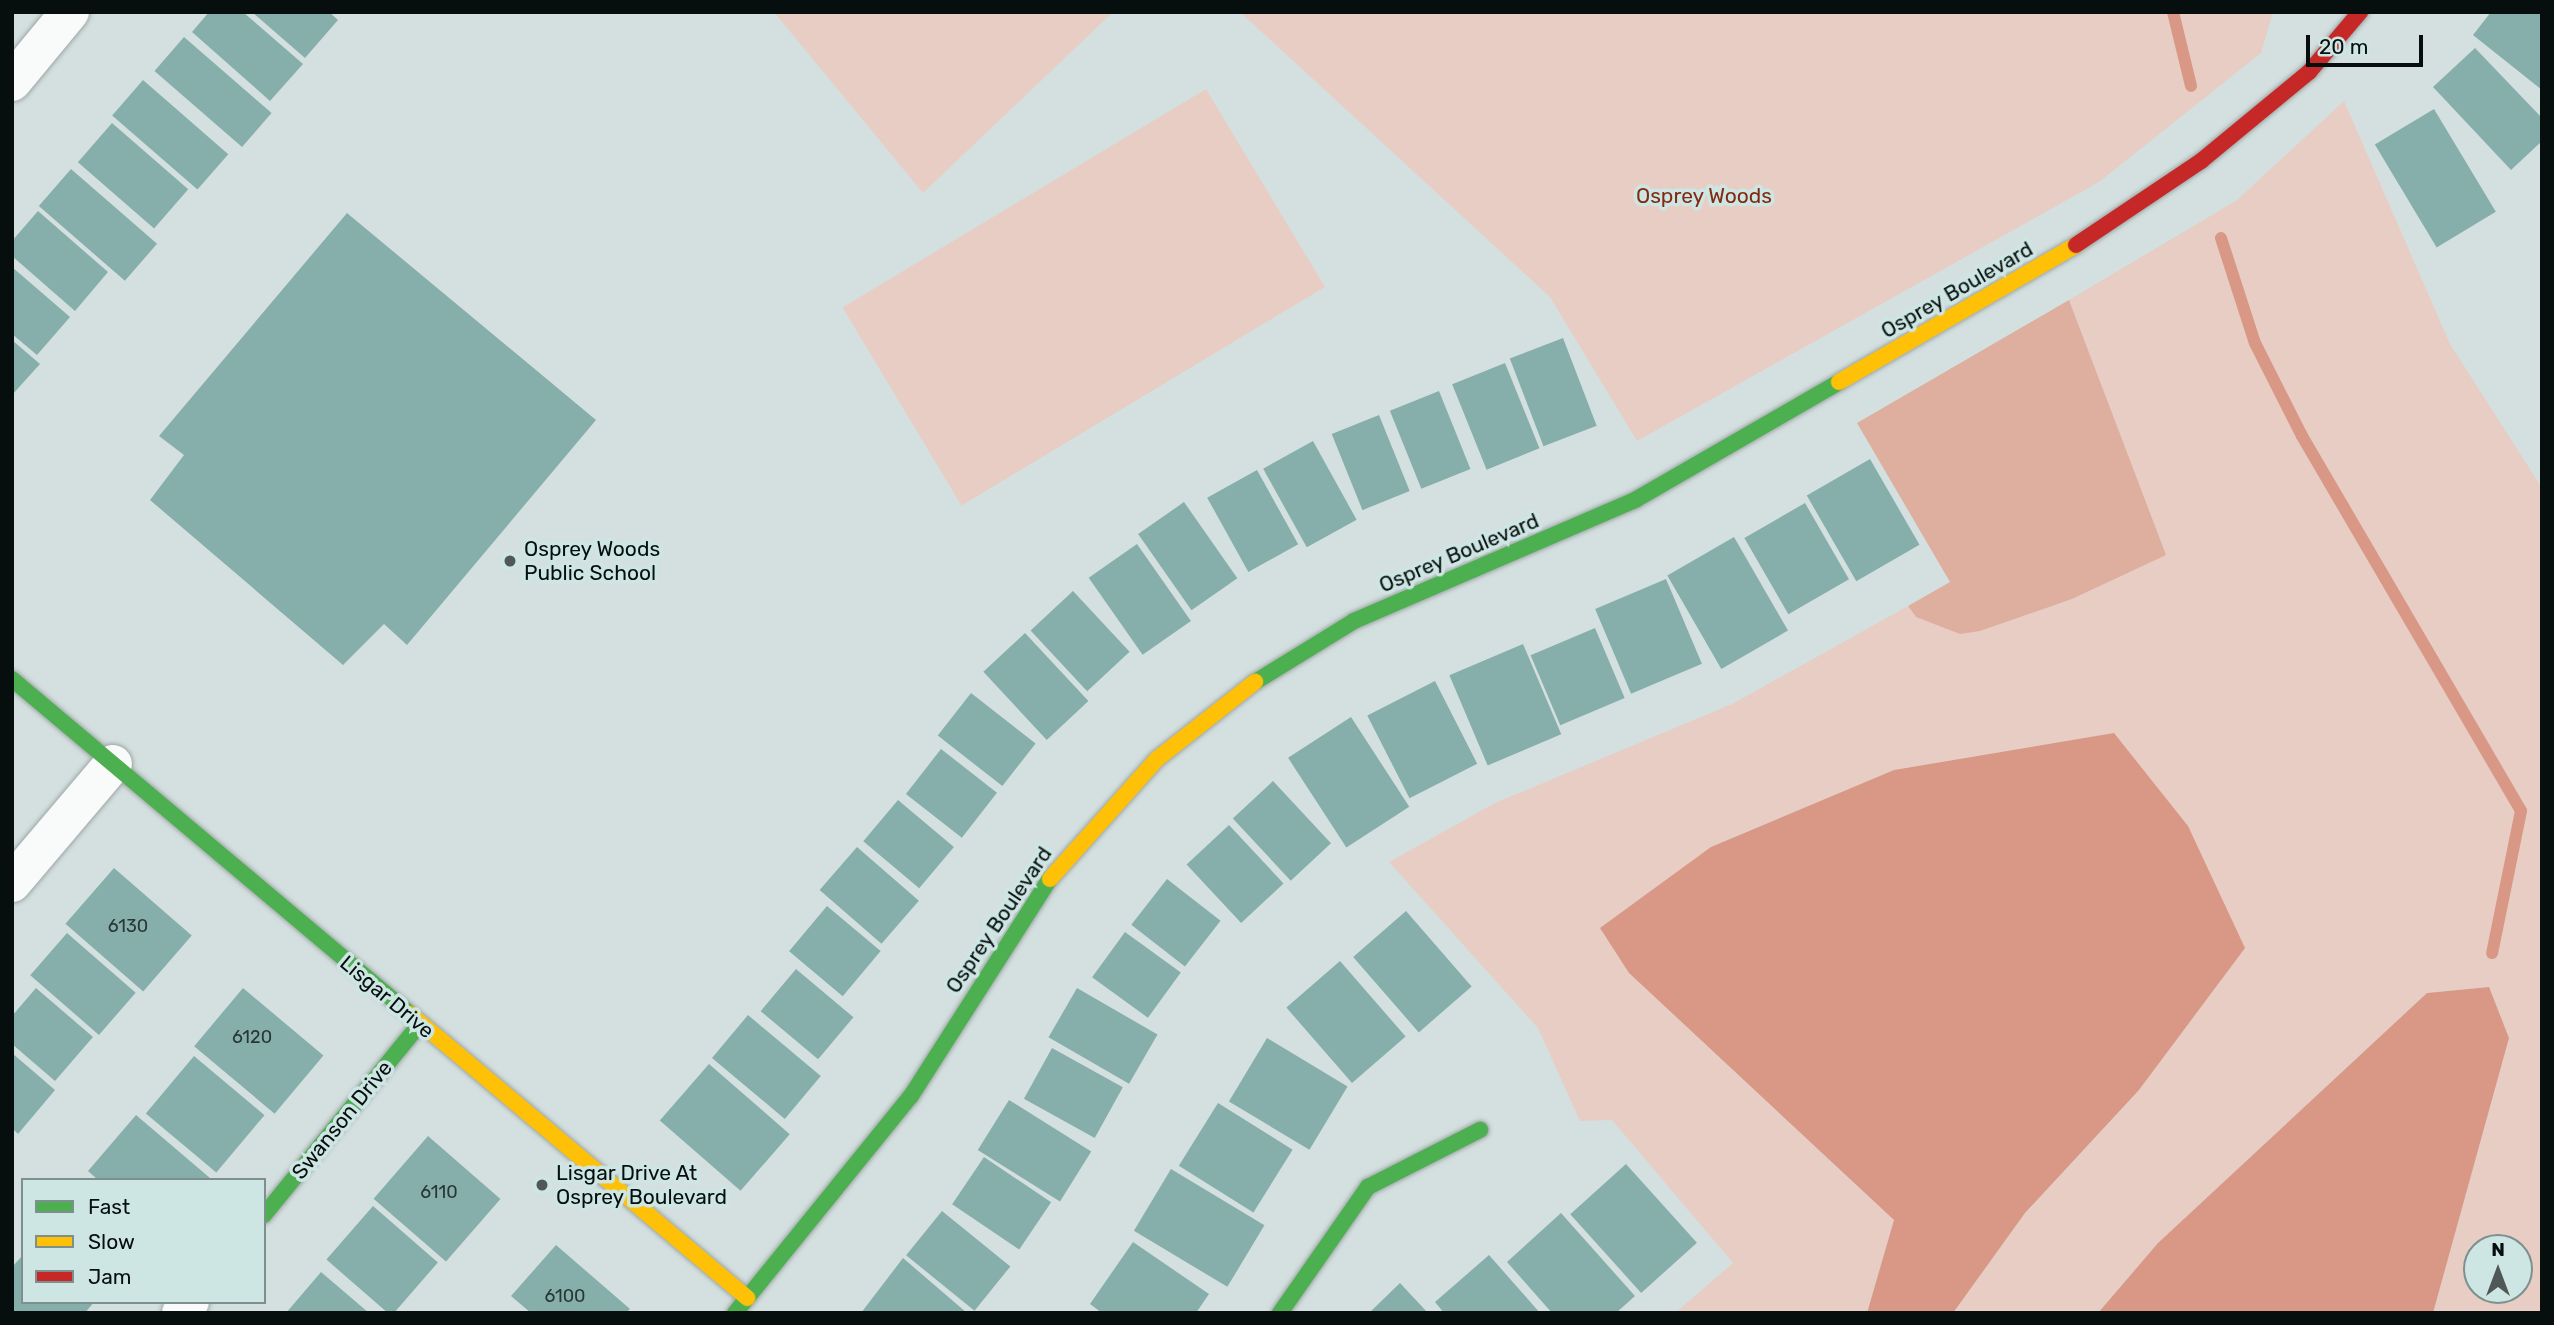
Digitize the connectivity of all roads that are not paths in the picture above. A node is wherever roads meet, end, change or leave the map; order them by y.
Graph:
1 (2360, 12) edge
2 (56, 17) edge
3 (12, 82) edge
4 (12, 679) edge
5 (113, 764) junction
6 (12, 883) edge
7 (420, 1024) junction
8 (1480, 1130) dead end
9 (266, 1213) edge
10 (749, 1308) edge
11 (1280, 1313) edge

1 - 10 street, Osprey Boulevard
2 - 3 street
4 - 5 street, Lisgar Drive
5 - 6 street
5 - 7 street, Lisgar Drive
7 - 9 street, Swanson Drive
7 - 10 street, Lisgar Drive
8 - 11 street

